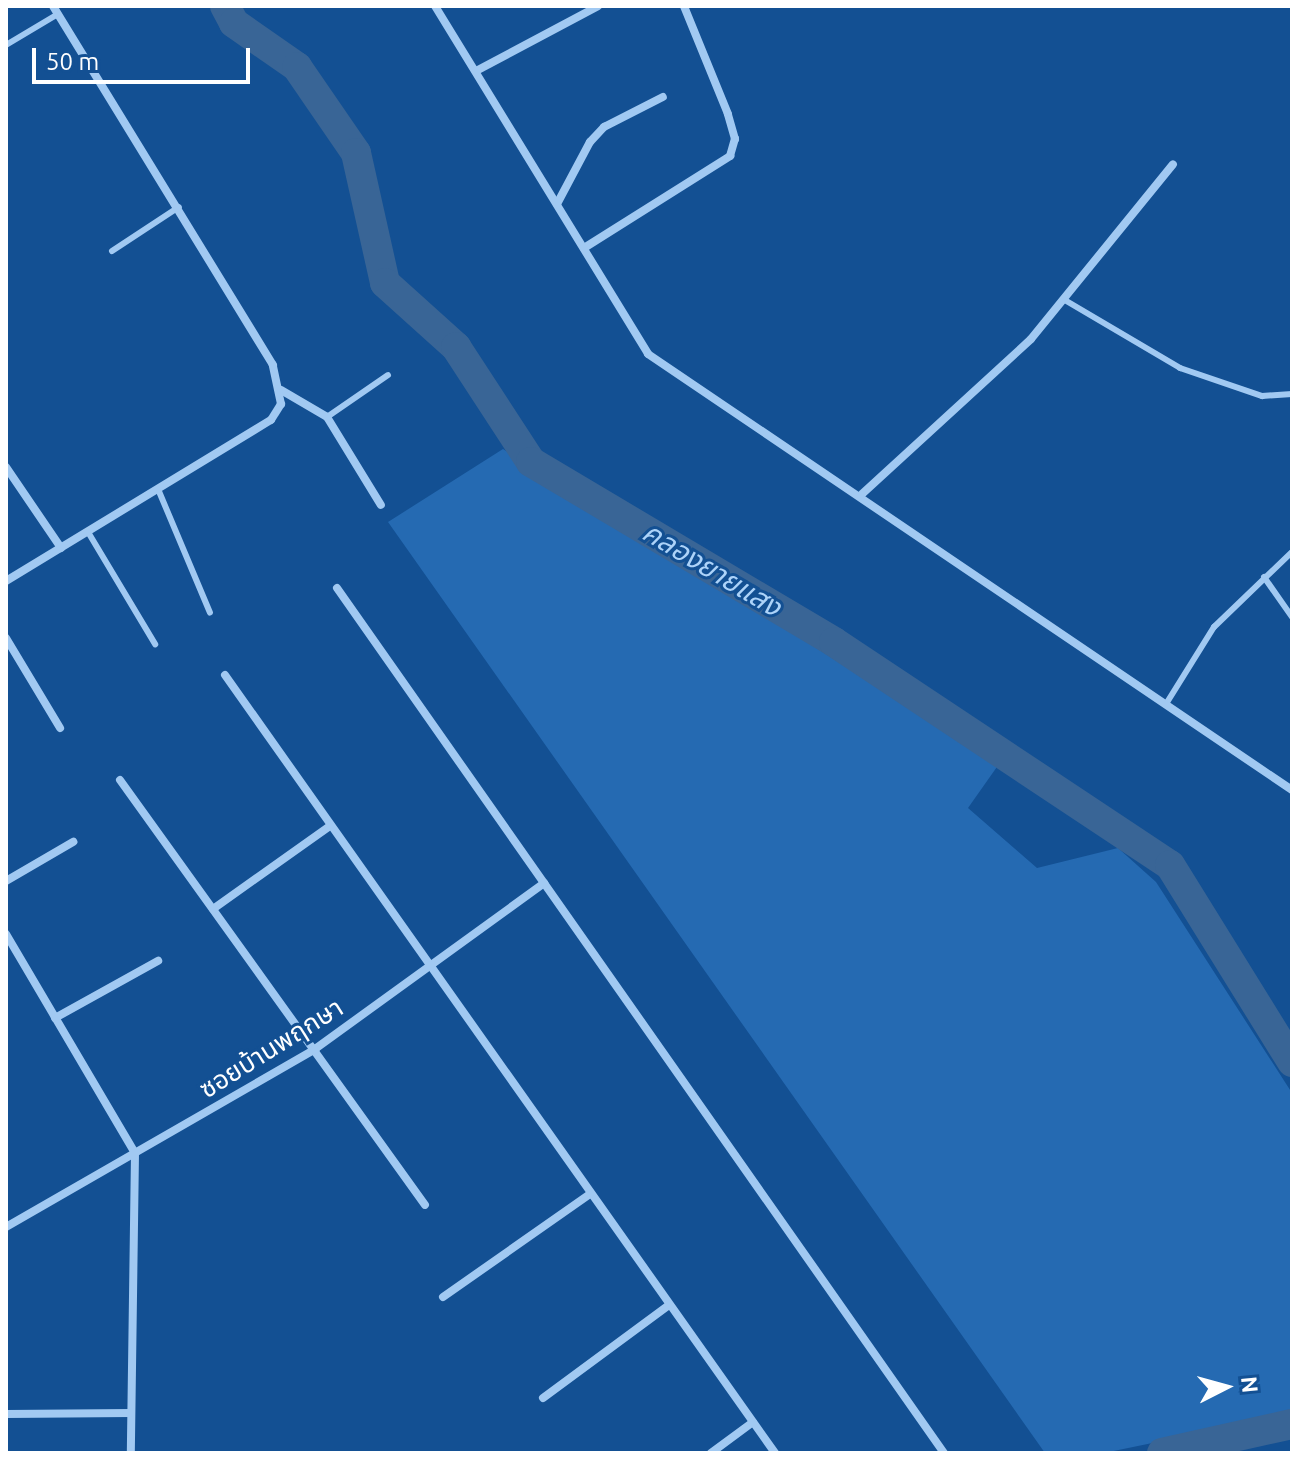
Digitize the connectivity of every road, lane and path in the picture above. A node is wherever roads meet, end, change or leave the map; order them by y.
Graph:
1 (435, 6) edge
2 (598, 6) edge
3 (684, 6) edge
4 (55, 10) edge
5 (6, 45) edge
6 (476, 71) junction
7 (663, 97) dead end
8 (1173, 164) dead end
9 (557, 204) junction
10 (179, 207) junction
11 (584, 248) junction
12 (112, 251) dead end
13 (1063, 299) junction
14 (388, 375) dead end
15 (281, 390) junction
16 (1292, 394) edge
17 (327, 417) junction
18 (6, 467) edge
19 (158, 489) junction
20 (862, 494) junction
21 (381, 505) dead end
22 (88, 532) junction
23 (61, 548) junction
24 (1292, 552) edge
25 (1264, 577) junction
26 (6, 581) edge
27 (337, 588) dead end
28 (210, 613) dead end
29 (1292, 617) edge
30 (6, 638) edge
31 (155, 644) dead end
32 (225, 675) dead end
33 (1166, 704) junction
34 (60, 728) dead end
35 (120, 780) dead end
36 (1292, 790) edge
37 (330, 826) junction
38 (73, 842) dead end
39 (6, 881) edge
40 (544, 883) junction
41 (213, 909) junction
42 (6, 934) edge
43 (158, 961) dead end
44 (429, 967) junction
45 (55, 1018) junction
46 (315, 1049) junction
47 (135, 1153) junction
48 (590, 1194) junction
49 (425, 1205) dead end
50 (7, 1224) edge
51 (443, 1297) dead end
52 (669, 1305) junction
53 (543, 1398) dead end
54 (131, 1413) junction
55 (6, 1414) edge
56 (753, 1422) junction
57 (131, 1453) edge
58 (711, 1453) edge
59 (775, 1453) edge
60 (944, 1453) edge

1 - 6 street
2 - 6 street
3 - 11 street
4 - 5 lane
4 - 10 street
6 - 9 street
7 - 9 street
8 - 13 street
9 - 11 street
10 - 12 lane
10 - 15 street
11 - 20 street
13 - 16 lane
13 - 20 street
14 - 17 lane
15 - 17 street
15 - 19 street
17 - 21 street
18 - 23 street
19 - 22 street
19 - 28 lane
20 - 33 street
22 - 23 street
22 - 31 lane
23 - 26 street
24 - 25 lane
25 - 29 lane
25 - 33 lane
27 - 40 street
30 - 34 street
32 - 37 street
33 - 36 street
35 - 41 street
37 - 41 street
37 - 44 street
38 - 39 street
40 - 44 street, ซอยบ้านพฤกษา
40 - 60 street
41 - 46 street
42 - 45 street
43 - 45 street
44 - 46 street, ซอยบ้านพฤกษา
44 - 48 street
45 - 47 street
46 - 47 street, ซอยบ้านพฤกษา
46 - 49 street
47 - 50 street, ซอยบ้านพฤกษา
47 - 54 street
48 - 51 street
48 - 52 street
52 - 53 street
52 - 56 street
54 - 55 street
54 - 57 street
56 - 58 street
56 - 59 street

